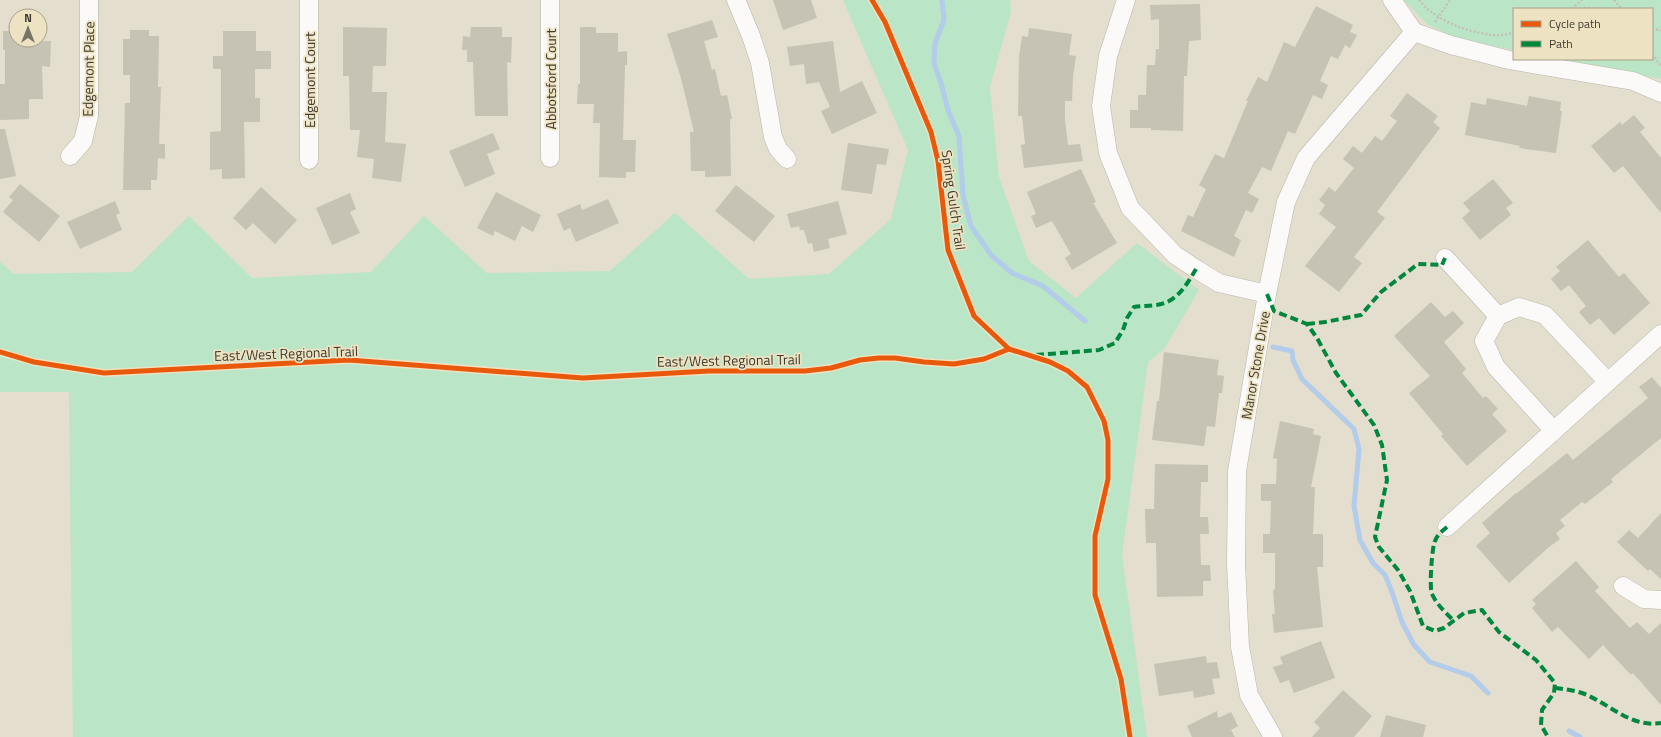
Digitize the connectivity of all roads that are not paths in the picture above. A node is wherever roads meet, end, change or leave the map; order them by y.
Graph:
1 (89, 0) edge
2 (309, 0) edge
3 (550, 0) edge
4 (736, 0) edge
5 (1126, 0) edge
6 (1392, 0) edge
7 (1420, 34) junction
8 (1661, 93) edge
9 (70, 156) dead end
10 (550, 158) dead end
11 (787, 159) dead end
12 (309, 160) dead end
13 (1445, 258) dead end
14 (1267, 294) junction
15 (1498, 316) junction
16 (1661, 334) edge
17 (1608, 382) junction
18 (1554, 431) junction
19 (1447, 527) dead end
20 (1623, 586) dead end
21 (1661, 600) edge
22 (1274, 737) edge

1 - 9 street, Edgemont Place
2 - 12 street, Edgemont Court
3 - 10 street, Abbotsford Court
4 - 11 street
5 - 14 street
6 - 7 street
7 - 8 street
7 - 14 street, Manor Stone Drive
13 - 15 street
14 - 22 street, Manor Stone Drive
15 - 17 street
15 - 18 street
16 - 17 street
17 - 18 street
18 - 19 street
20 - 21 street

